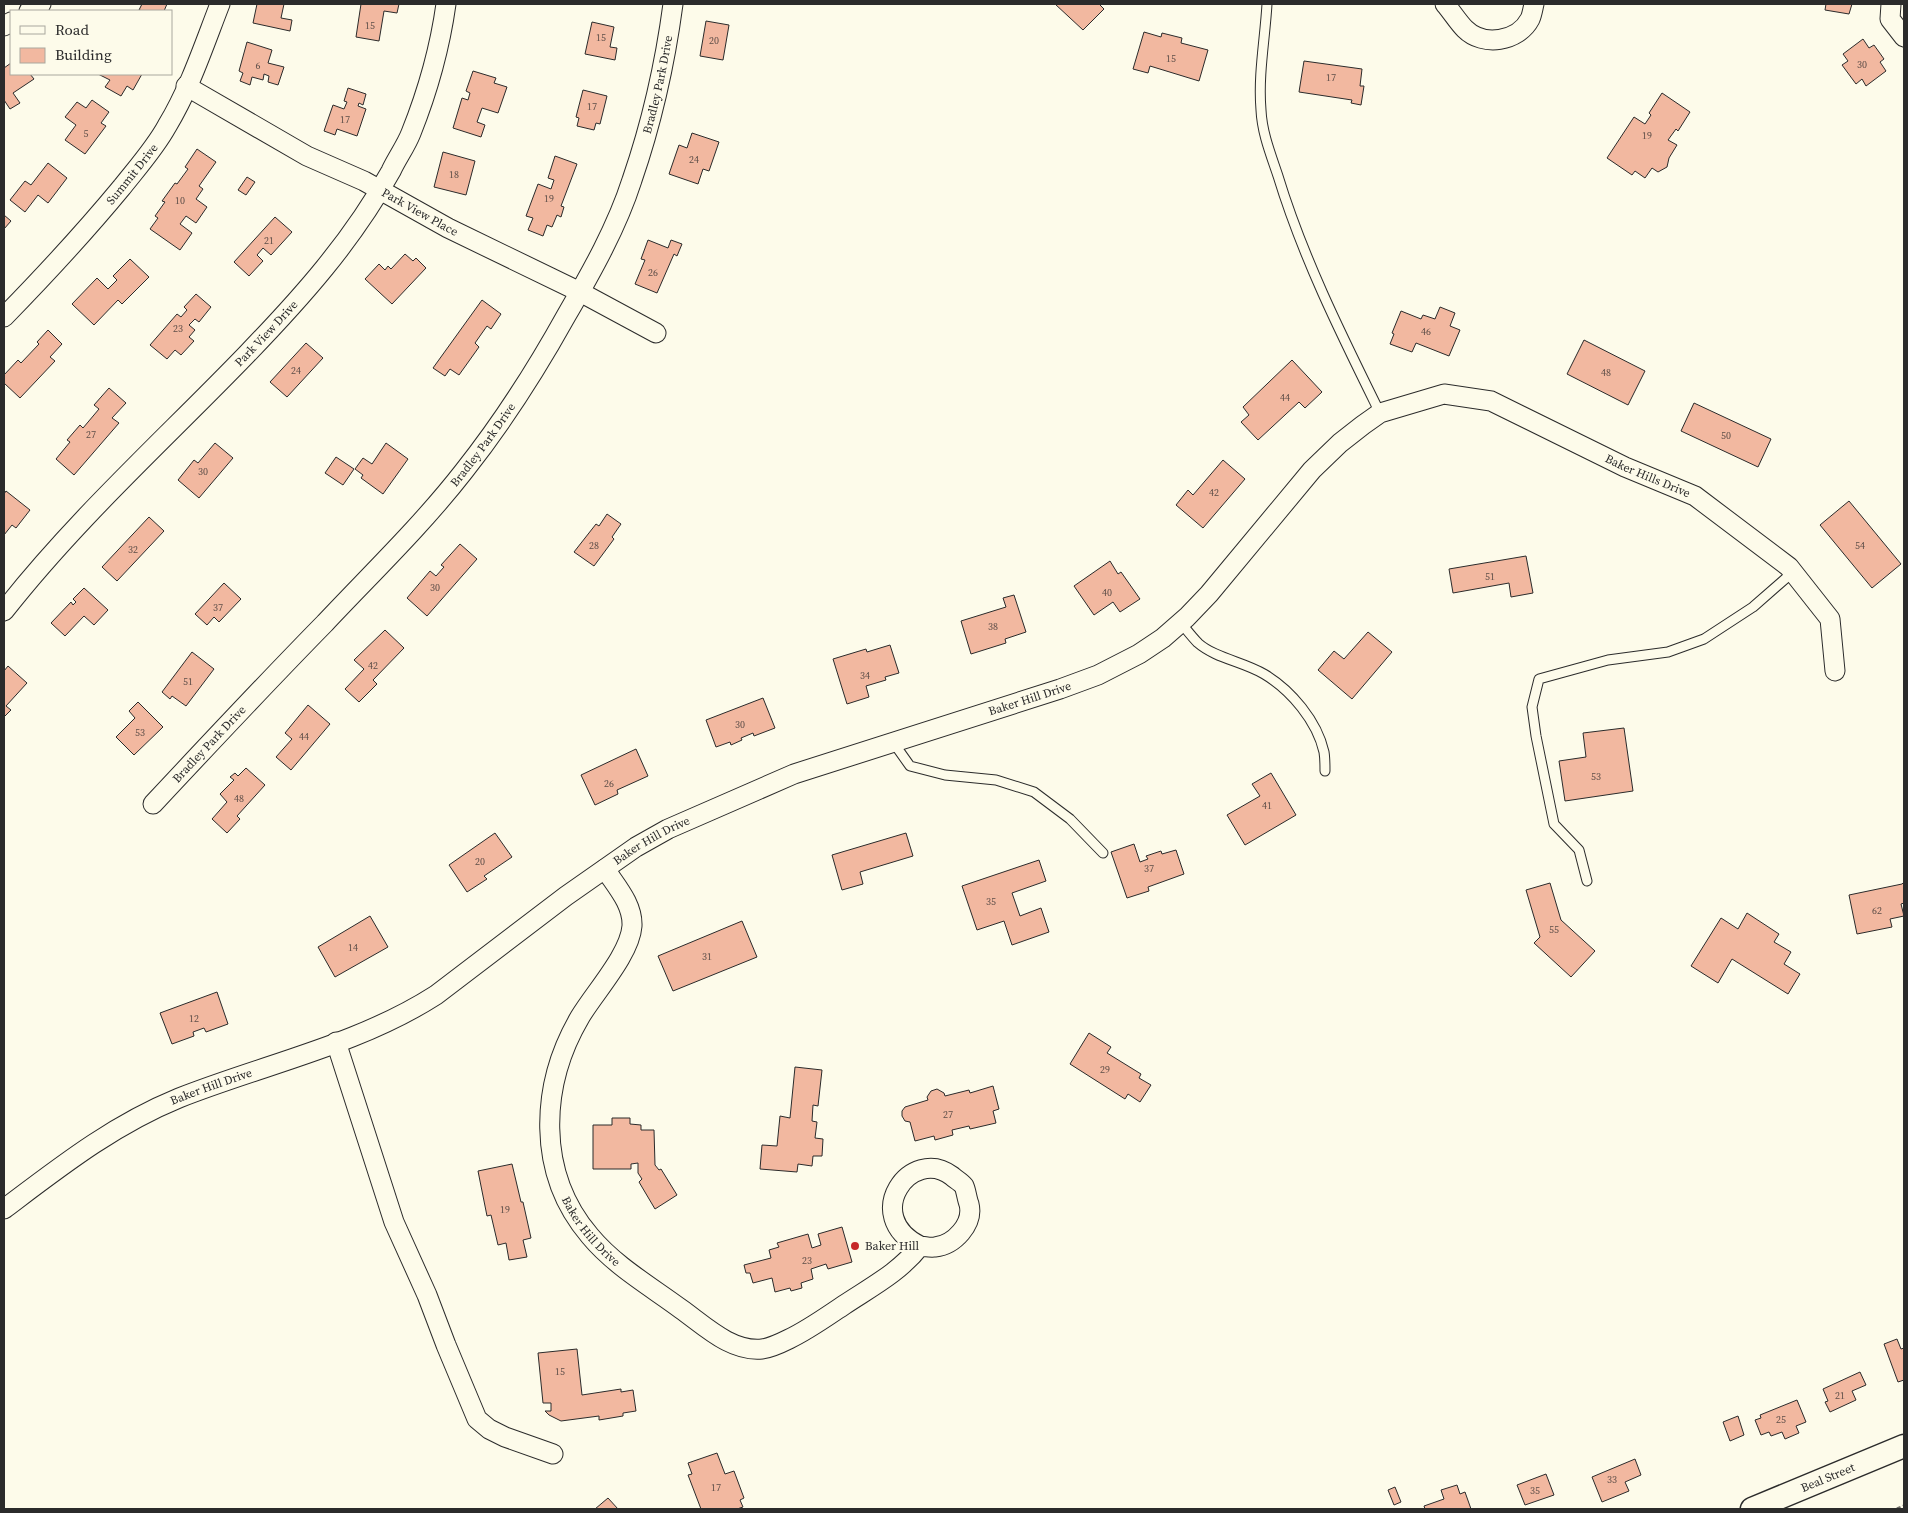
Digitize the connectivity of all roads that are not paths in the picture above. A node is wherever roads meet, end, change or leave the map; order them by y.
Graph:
1 (220, 4) edge
2 (446, 4) edge
3 (673, 4) edge
4 (1267, 4) edge
5 (1446, 4) edge
6 (1534, 4) edge
7 (1891, 4) edge
8 (1904, 37) edge
9 (186, 86) junction
10 (380, 190) junction
11 (580, 292) junction
12 (4, 317) edge
13 (656, 333) dead end
14 (1380, 413) junction
15 (1793, 572) junction
16 (4, 611) edge
17 (1181, 622) junction
18 (1835, 671) dead end
19 (892, 742) junction
20 (1325, 771) dead end
21 (153, 804) dead end
22 (1102, 853) dead end
23 (604, 869) junction
24 (1587, 881) dead end
25 (336, 1042) junction
26 (4, 1209) edge
27 (920, 1246) junction
28 (1904, 1446) edge
29 (553, 1454) dead end
30 (1752, 1509) edge

1 - 9 street, Summit Drive
2 - 10 street, Park View Drive
3 - 11 street, Bradley Park Drive
4 - 14 lane
5 - 6 street
7 - 8 street
9 - 10 street, Park View Place
9 - 12 street, Summit Drive
10 - 11 street, Park View Place
10 - 16 street, Park View Drive
11 - 13 street, Park View Place
11 - 21 street, Bradley Park Drive
14 - 15 street, Baker Hills Drive
14 - 17 street, Baker Hill Drive
15 - 18 street, Baker Hills Drive
15 - 24 lane
17 - 19 street, Baker Hill Drive
17 - 20 lane
19 - 22 lane
19 - 23 street, Baker Hill Drive
23 - 25 street, Baker Hill Drive
23 - 27 street, Baker Hill Drive
25 - 26 street, Baker Hill Drive
25 - 29 street
27 - 27 street
28 - 30 street, Beal Street

